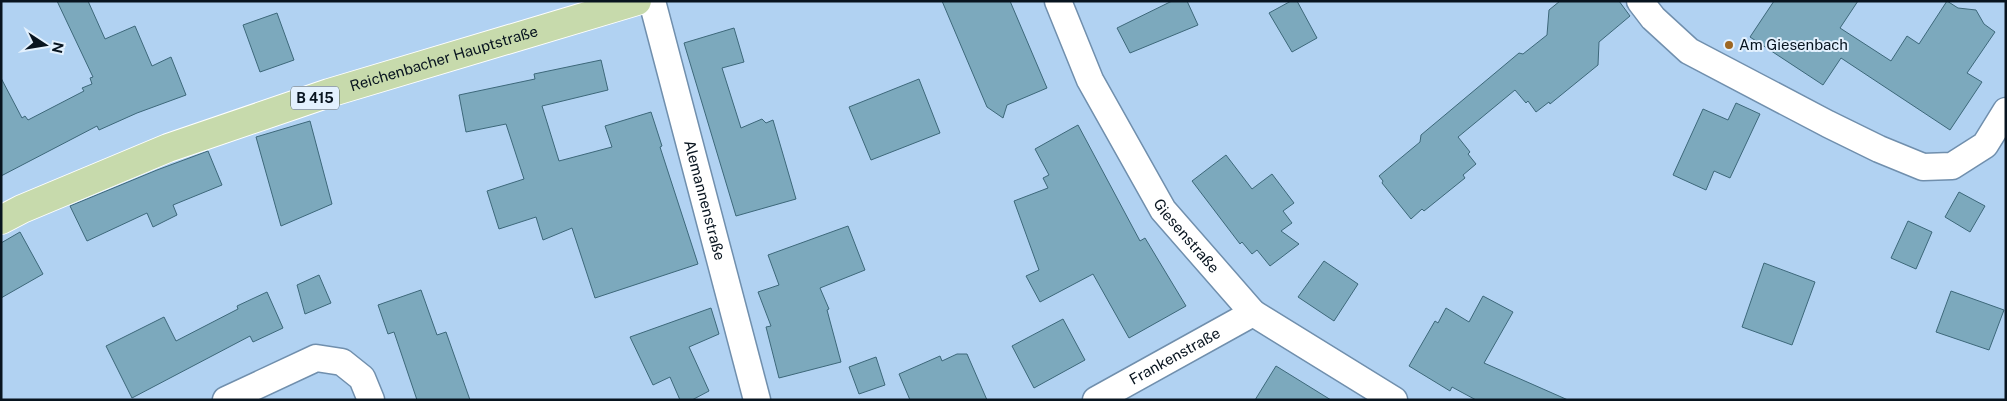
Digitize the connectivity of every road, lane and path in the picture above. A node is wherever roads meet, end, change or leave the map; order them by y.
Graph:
1 (637, 1) edge
2 (652, 1) edge
3 (1058, 1) edge
4 (1640, 1) edge
5 (2006, 111) edge
6 (1, 220) edge
7 (1253, 313) junction
8 (226, 400) edge
9 (371, 400) edge
10 (757, 400) edge
11 (1096, 400) edge
12 (1394, 400) edge

1 - 6 main road, Reichenbacher Hauptstraße / B 415
2 - 10 street, Alemannenstraße
3 - 7 street, Giesenstraße
4 - 5 street
7 - 11 street, Frankenstraße
7 - 12 street, Giesenstraße
8 - 9 street

